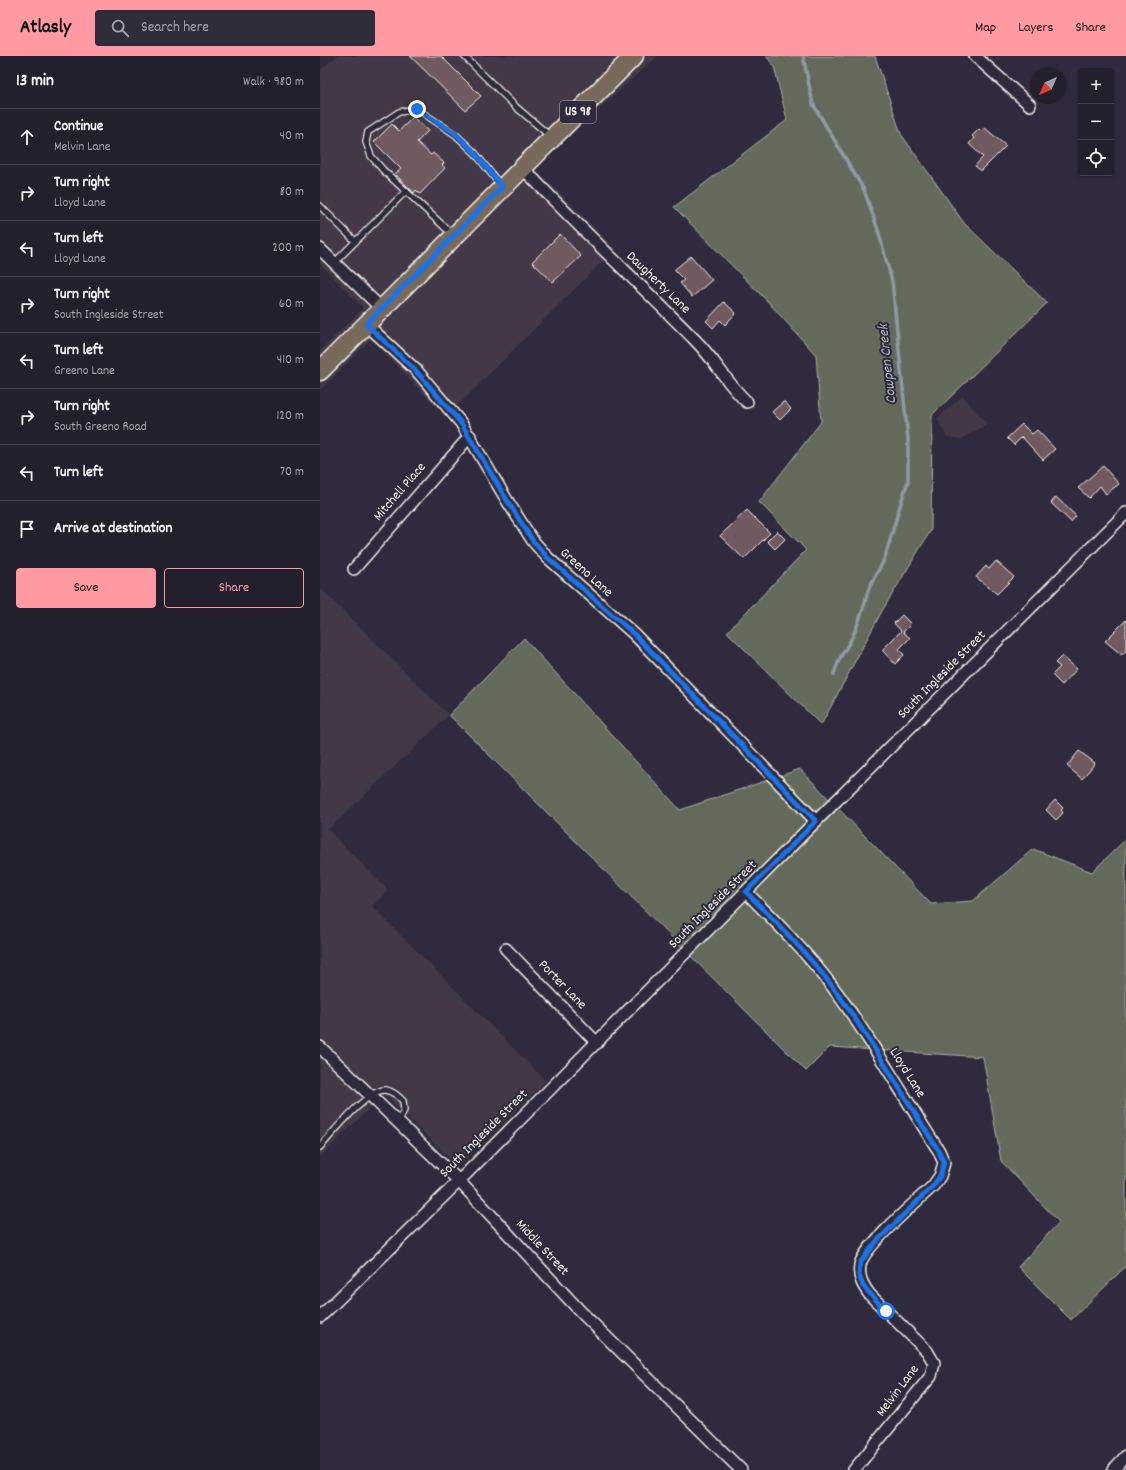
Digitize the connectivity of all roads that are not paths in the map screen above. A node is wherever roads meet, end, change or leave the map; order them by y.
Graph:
1 (464, 56) edge
2 (975, 56) edge
3 (628, 59) edge
4 (1030, 105) dead end
5 (551, 138) junction
6 (522, 167) junction
7 (502, 187) junction
8 (406, 191) junction
9 (320, 206) edge
10 (454, 235) junction
11 (355, 241) junction
12 (320, 249) edge
13 (334, 263) junction
14 (381, 308) junction
15 (366, 324) junction
16 (321, 368) edge
17 (747, 402) dead end
18 (470, 436) junction
19 (1126, 513) edge
20 (354, 569) dead end
21 (816, 821) junction
22 (746, 892) junction
23 (506, 949) dead end
24 (597, 1043) junction
25 (320, 1047) edge
26 (370, 1096) junction
27 (398, 1123) junction
28 (320, 1146) edge
29 (459, 1181) junction
30 (859, 1275) joint
31 (320, 1317) edge
32 (1126, 1456) edge
33 (741, 1470) edge
34 (854, 1470) edge
35 (1113, 1470) edge

1 - 5 lane
2 - 4 street
3 - 5 main road, US 98
5 - 6 main road, US 98
6 - 7 main road, US 98
6 - 17 street, Daugherty Lane
7 - 8 lane
7 - 10 main road, US 98
8 - 10 lane
8 - 11 lane
9 - 11 lane
10 - 14 main road, US 98
11 - 13 lane
12 - 13 street
13 - 14 street
14 - 15 main road, US 98
15 - 16 main road, US 98
15 - 18 street, Greeno Lane
18 - 20 street, Mitchell Place
18 - 21 street, Greeno Lane
19 - 21 street, South Ingleside Street
21 - 22 street, South Ingleside Street
22 - 24 street, South Ingleside Street
22 - 30 street, Lloyd Lane
23 - 24 street, Porter Lane
24 - 29 street, South Ingleside Street
25 - 26 street, Middle Street
26 - 27 street, Middle Street
26 - 27 lane
26 - 28 lane
27 - 29 street, Middle Street
29 - 31 street, South Ingleside Street
29 - 33 street, Middle Street
30 - 34 street, Melvin Lane
32 - 35 street

